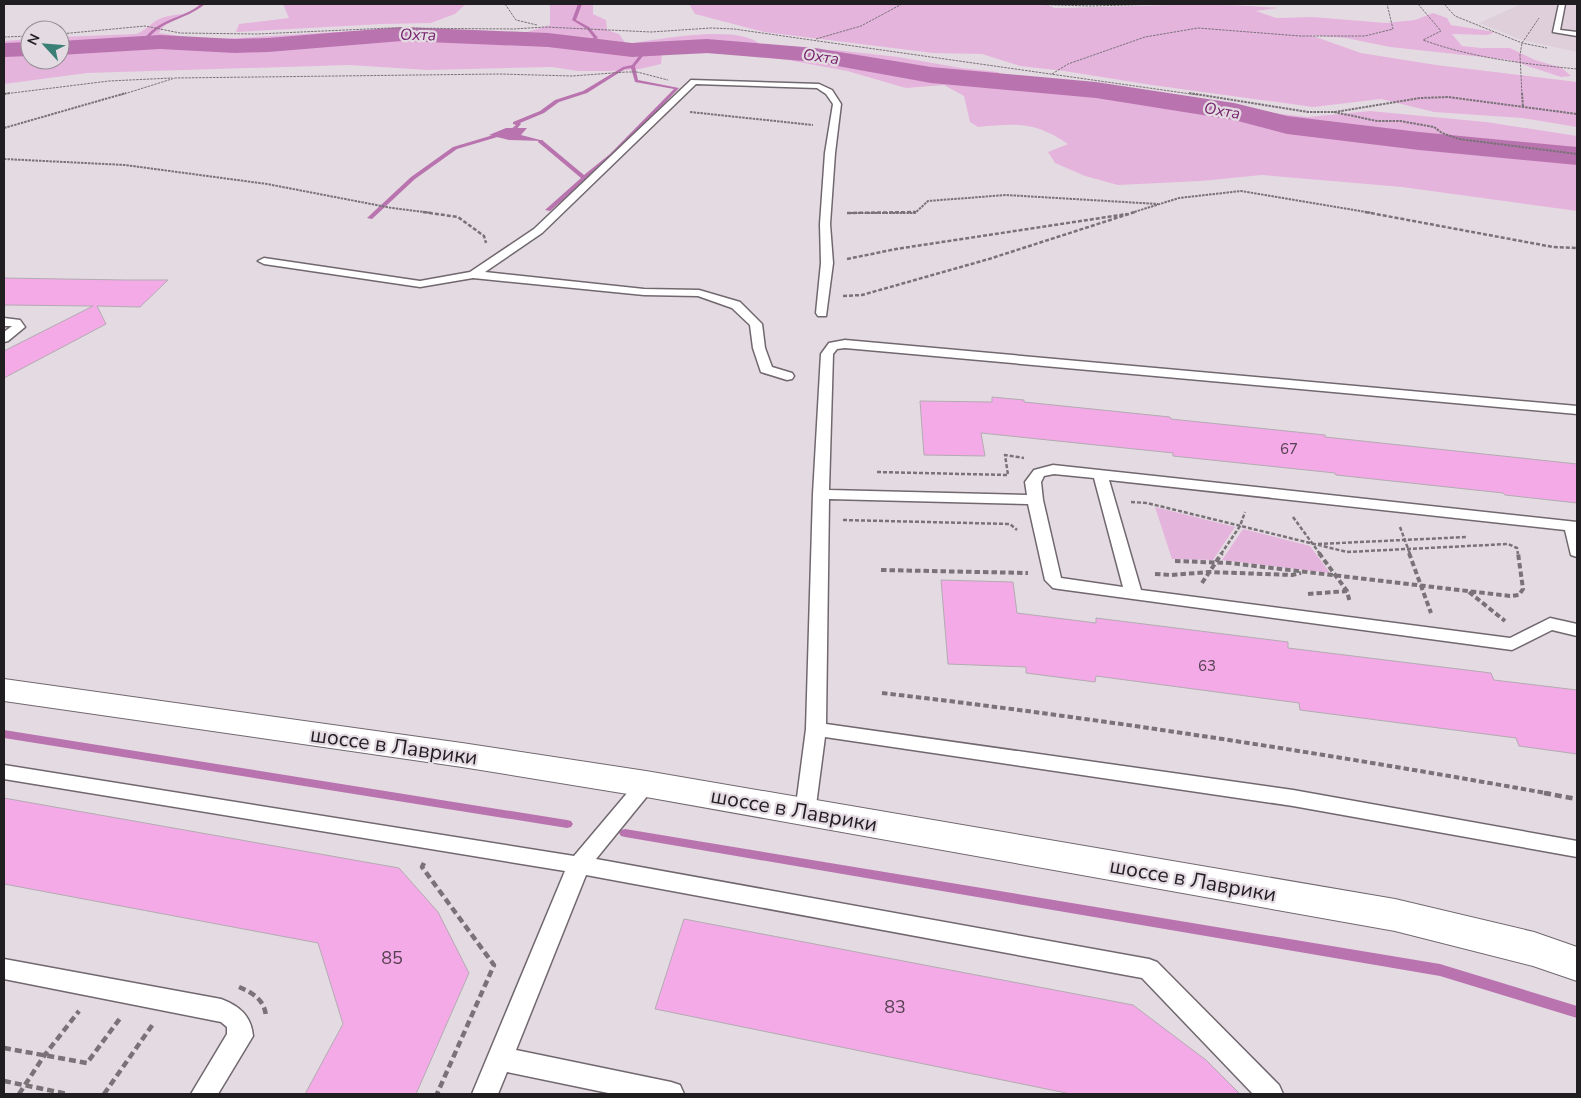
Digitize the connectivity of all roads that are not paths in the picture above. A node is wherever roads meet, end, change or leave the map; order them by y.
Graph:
1 (1562, 4) edge
2 (1577, 34) edge
3 (264, 261) dead end
4 (473, 276) junction
5 (822, 313) dead end
6 (4, 322) edge
7 (4, 338) edge
8 (787, 376) dead end
9 (1577, 410) edge
10 (1100, 474) junction
11 (821, 494) junction
12 (1035, 500) junction
13 (1575, 527) edge
14 (1577, 552) edge
15 (1134, 595) junction
16 (1577, 630) edge
17 (4, 690) edge
18 (816, 729) junction
19 (4, 772) edge
20 (646, 784) junction
21 (805, 813) junction
22 (1577, 849) edge
23 (579, 865) junction
24 (1577, 964) edge
25 (4, 968) edge
26 (500, 1059) junction
27 (204, 1094) edge
28 (485, 1094) edge
29 (671, 1094) edge
30 (1270, 1094) edge

1 - 2 lane
3 - 4 lane
4 - 5 lane
4 - 8 lane
6 - 7 lane
9 - 11 lane
10 - 12 lane
10 - 13 lane
10 - 15 lane
11 - 12 lane
11 - 18 lane
12 - 15 lane
13 - 14 lane
15 - 16 lane
17 - 20 street, шоссе в Лаврики
18 - 21 lane
18 - 22 lane
19 - 23 lane
20 - 21 street, шоссе в Лаврики
20 - 23 lane
21 - 24 street, шоссе в Лаврики
23 - 26 lane
23 - 30 lane
25 - 27 lane
26 - 28 lane
26 - 29 lane

